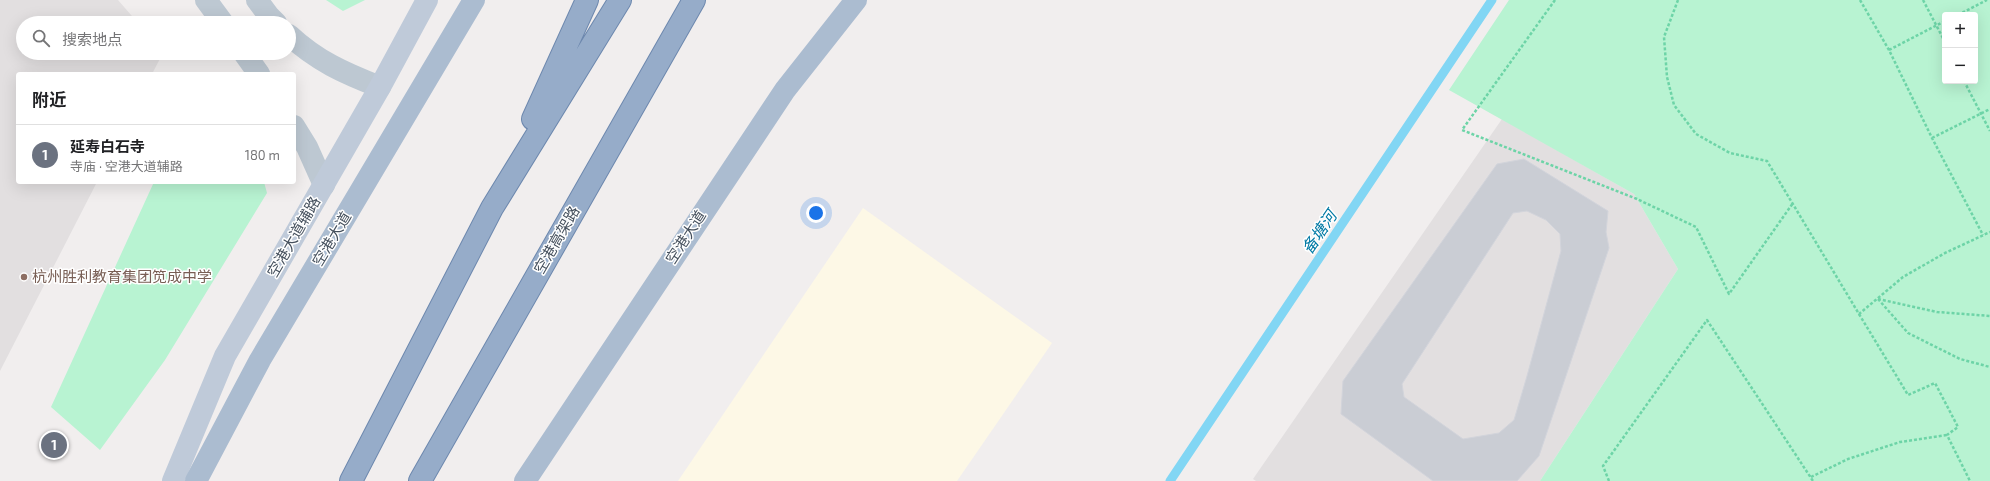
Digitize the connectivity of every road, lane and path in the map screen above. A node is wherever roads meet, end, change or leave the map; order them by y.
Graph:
1 (206, 0) edge
2 (257, 0) edge
3 (427, 0) edge
4 (474, 0) edge
5 (587, 0) edge
6 (620, 0) edge
7 (694, 0) edge
8 (856, 0) edge
9 (1554, 0) edge
10 (1678, 0) edge
11 (1860, 0) edge
12 (1924, 0) edge
13 (1987, 0) edge
14 (1964, 12) edge
15 (218, 16) edge
16 (269, 16) edge
17 (1942, 23) edge
18 (1937, 26) junction
19 (1942, 36) edge
20 (296, 41) edge
21 (1889, 50) junction
22 (249, 60) edge
23 (257, 72) edge
24 (1966, 84) edge
25 (380, 87) junction
26 (1990, 109) edge
27 (1981, 114) junction
28 (296, 129) edge
29 (1990, 131) edge
30 (1932, 138) junction
31 (324, 185) junction
32 (1793, 203) junction
33 (492, 208) junction
34 (1990, 232) edge
35 (1983, 235) junction
36 (1878, 299) junction
37 (1860, 314) junction
38 (1990, 316) edge
39 (1990, 367) edge
40 (1947, 435) junction
41 (1811, 477) junction
42 (173, 481) edge
43 (196, 481) edge
44 (350, 481) edge
45 (420, 481) edge
46 (524, 481) edge
47 (1610, 481) edge
48 (1813, 481) edge
49 (1970, 481) edge

1 - 15 street
2 - 16 street
3 - 25 main road, 空港大道辅路
4 - 43 main road, 空港大道
5 - 33 highway
6 - 33 highway
7 - 45 highway, 空港高架路
8 - 46 main road, 空港大道
9 - 32 path, bridge
10 - 32 path
11 - 21 path
12 - 18 path
13 - 14 path
17 - 18 path
18 - 19 path
18 - 21 path
20 - 25 street
21 - 30 path
22 - 23 street
24 - 27 path
25 - 31 main road, 空港大道辅路
26 - 27 path
27 - 29 path
27 - 30 path
28 - 31 street
30 - 35 path
31 - 42 main road, 空港大道辅路
32 - 37 path
33 - 44 highway
34 - 35 path
35 - 36 path
36 - 37 path
36 - 38 path
36 - 39 path
37 - 40 path, bridge
40 - 41 path
40 - 49 path, bridge
41 - 47 path
41 - 48 path

